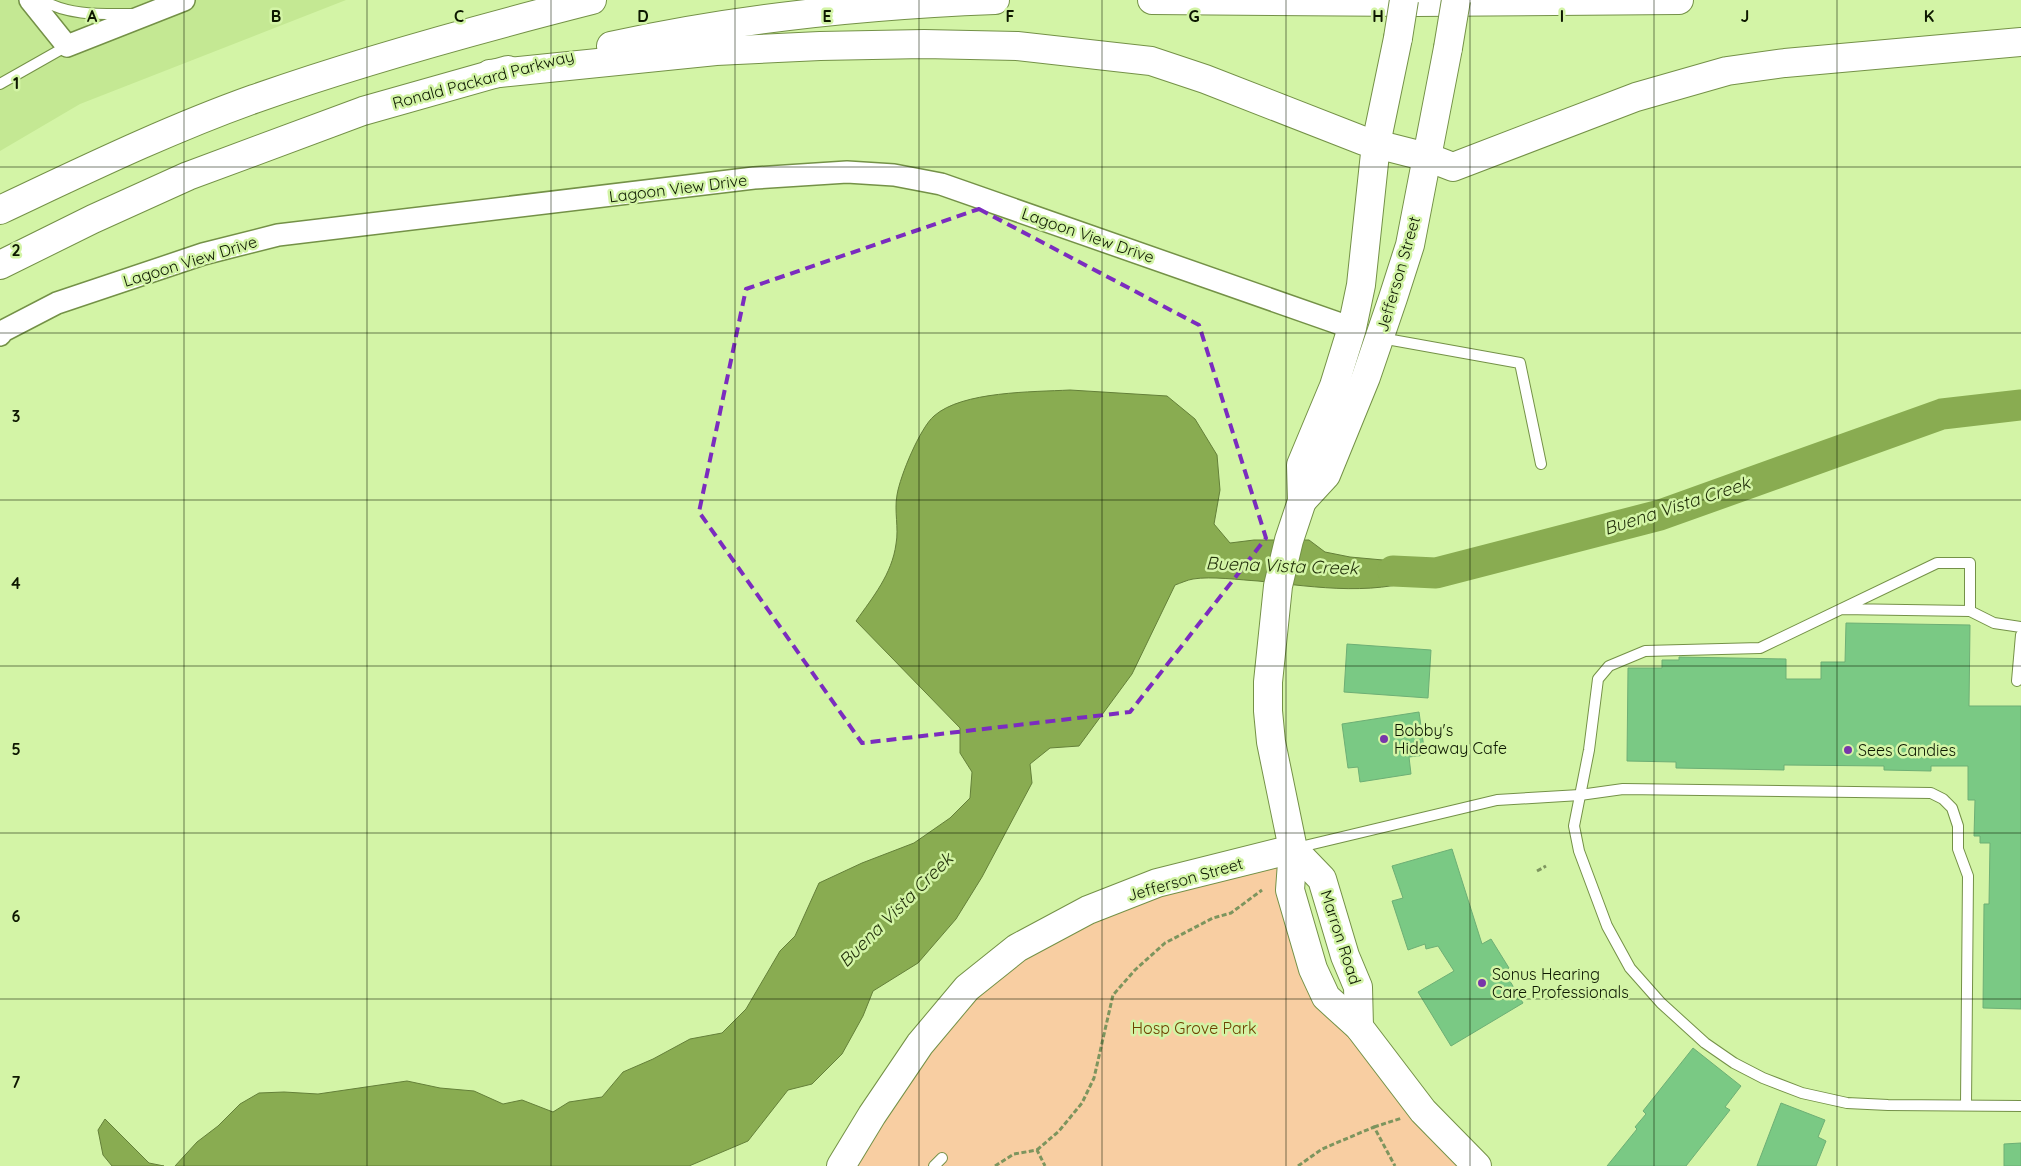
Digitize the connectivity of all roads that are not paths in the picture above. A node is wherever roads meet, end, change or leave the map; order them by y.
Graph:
1 (30, 0) edge
2 (42, 0) edge
3 (184, 0) edge
4 (592, 0) edge
5 (995, 0) edge
6 (1152, 0) edge
7 (1404, 0) edge
8 (1456, 0) edge
9 (1679, 0) edge
10 (148, 13) junction
11 (2021, 42) edge
12 (67, 46) junction
13 (490, 74) junction
14 (0, 84) edge
15 (1376, 144) junction
16 (1427, 157) junction
17 (0, 210) edge
18 (0, 265) edge
19 (1352, 328) junction
20 (0, 335) edge
21 (1380, 338) junction
22 (1541, 464) dead end
23 (1302, 501) junction
24 (1841, 609) junction
25 (1970, 610) junction
26 (2021, 627) edge
27 (2021, 635) edge
28 (2018, 681) dead end
29 (1580, 795) junction
30 (1293, 849) junction
31 (1966, 1105) junction
32 (2021, 1106) edge
33 (843, 1165) edge
34 (934, 1166) edge
35 (942, 1166) edge
36 (1477, 1166) edge

1 - 12 street
2 - 10 lane
3 - 10 street
4 - 17 main road
5 - 13 main road, Ronald Packard Parkway
6 - 9 main road
7 - 15 main road, Jefferson Street, bridge
8 - 16 main road, Jefferson Street, bridge
10 - 12 street
11 - 16 main road
12 - 14 lane
13 - 15 main road
13 - 18 main road, Ronald Packard Parkway
15 - 16 main road
15 - 19 main road, Jefferson Street
16 - 21 main road, Jefferson Street
19 - 20 street, Lagoon View Drive
19 - 23 main road, Jefferson Street
21 - 22 lane
21 - 23 main road, Jefferson Street
23 - 30 main road, Jefferson Street
24 - 25 lane
24 - 25 lane
24 - 29 lane
25 - 26 lane
27 - 28 lane
29 - 30 lane
29 - 31 lane
29 - 31 lane
30 - 33 main road, Jefferson Street
30 - 36 main road, Marron Road
31 - 32 lane
34 - 35 lane

